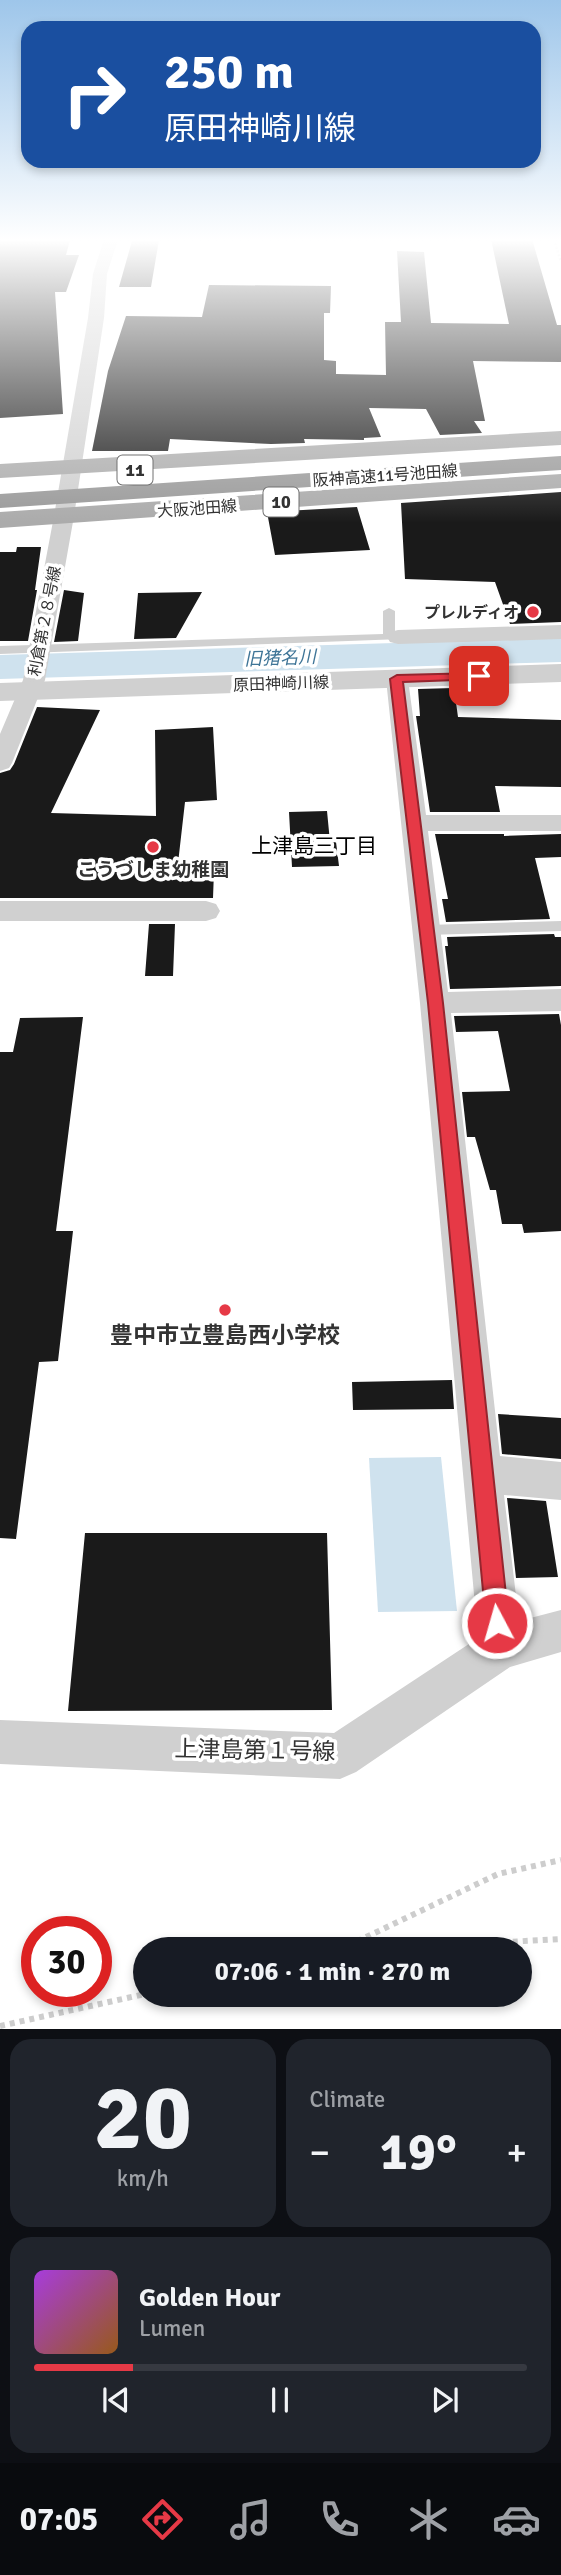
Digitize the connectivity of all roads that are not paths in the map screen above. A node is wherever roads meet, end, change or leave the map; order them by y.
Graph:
1 (93, 334) edge
2 (561, 438) edge
3 (374, 450) junction
4 (561, 452) edge
5 (561, 463) edge
6 (72, 467) junction
7 (0, 471) edge
8 (0, 479) edge
9 (561, 481) edge
10 (521, 484) junction
11 (0, 489) edge
12 (0, 501) edge
13 (0, 512) edge
14 (64, 516) junction
15 (0, 520) edge
16 (389, 611) dead end
17 (561, 632) edge
18 (394, 637) junction
19 (0, 650) edge
20 (38, 652) junction
21 (561, 673) edge
22 (397, 679) junction
23 (32, 686) junction
24 (0, 692) edge
25 (0, 763) edge
26 (561, 822) edge
27 (414, 823) junction
28 (0, 911) edge
29 (206, 911) dead end
30 (561, 926) edge
31 (427, 930) junction
32 (561, 1000) edge
33 (435, 1003) junction
34 (481, 1473) junction
35 (561, 1481) edge
36 (561, 1631) edge
37 (500, 1648) junction
38 (0, 1742) edge

1 - 6 street, 利倉第２８号線
2 - 3 main road
3 - 6 main road
3 - 8 highway, 11
4 - 11 highway, 阪神高速11号池田線 / 11
5 - 12 highway, 阪神高速11号池田線 / 11
6 - 7 main road
6 - 14 street, 利倉第２８号線
9 - 10 main road, 大阪池田線 / 10
10 - 13 highway
10 - 14 main road, 大阪池田線 / 10
14 - 15 main road, 大阪池田線 / 10
14 - 20 street, 利倉第２８号線
16 - 18 lane
17 - 18 street
18 - 20 lane
19 - 20 lane
20 - 23 street, 利倉第２８号線
21 - 22 street, 原田神崎川線
22 - 23 street, 原田神崎川線
22 - 27 street
23 - 24 street, 原田神崎川線
23 - 25 street, 利倉第２８号線
26 - 27 street
27 - 31 street
28 - 29 street
30 - 31 lane
31 - 33 street
32 - 33 street
33 - 34 street
34 - 35 street
34 - 37 street
36 - 37 street, 上津島第１号線
37 - 38 street, 上津島第１号線

